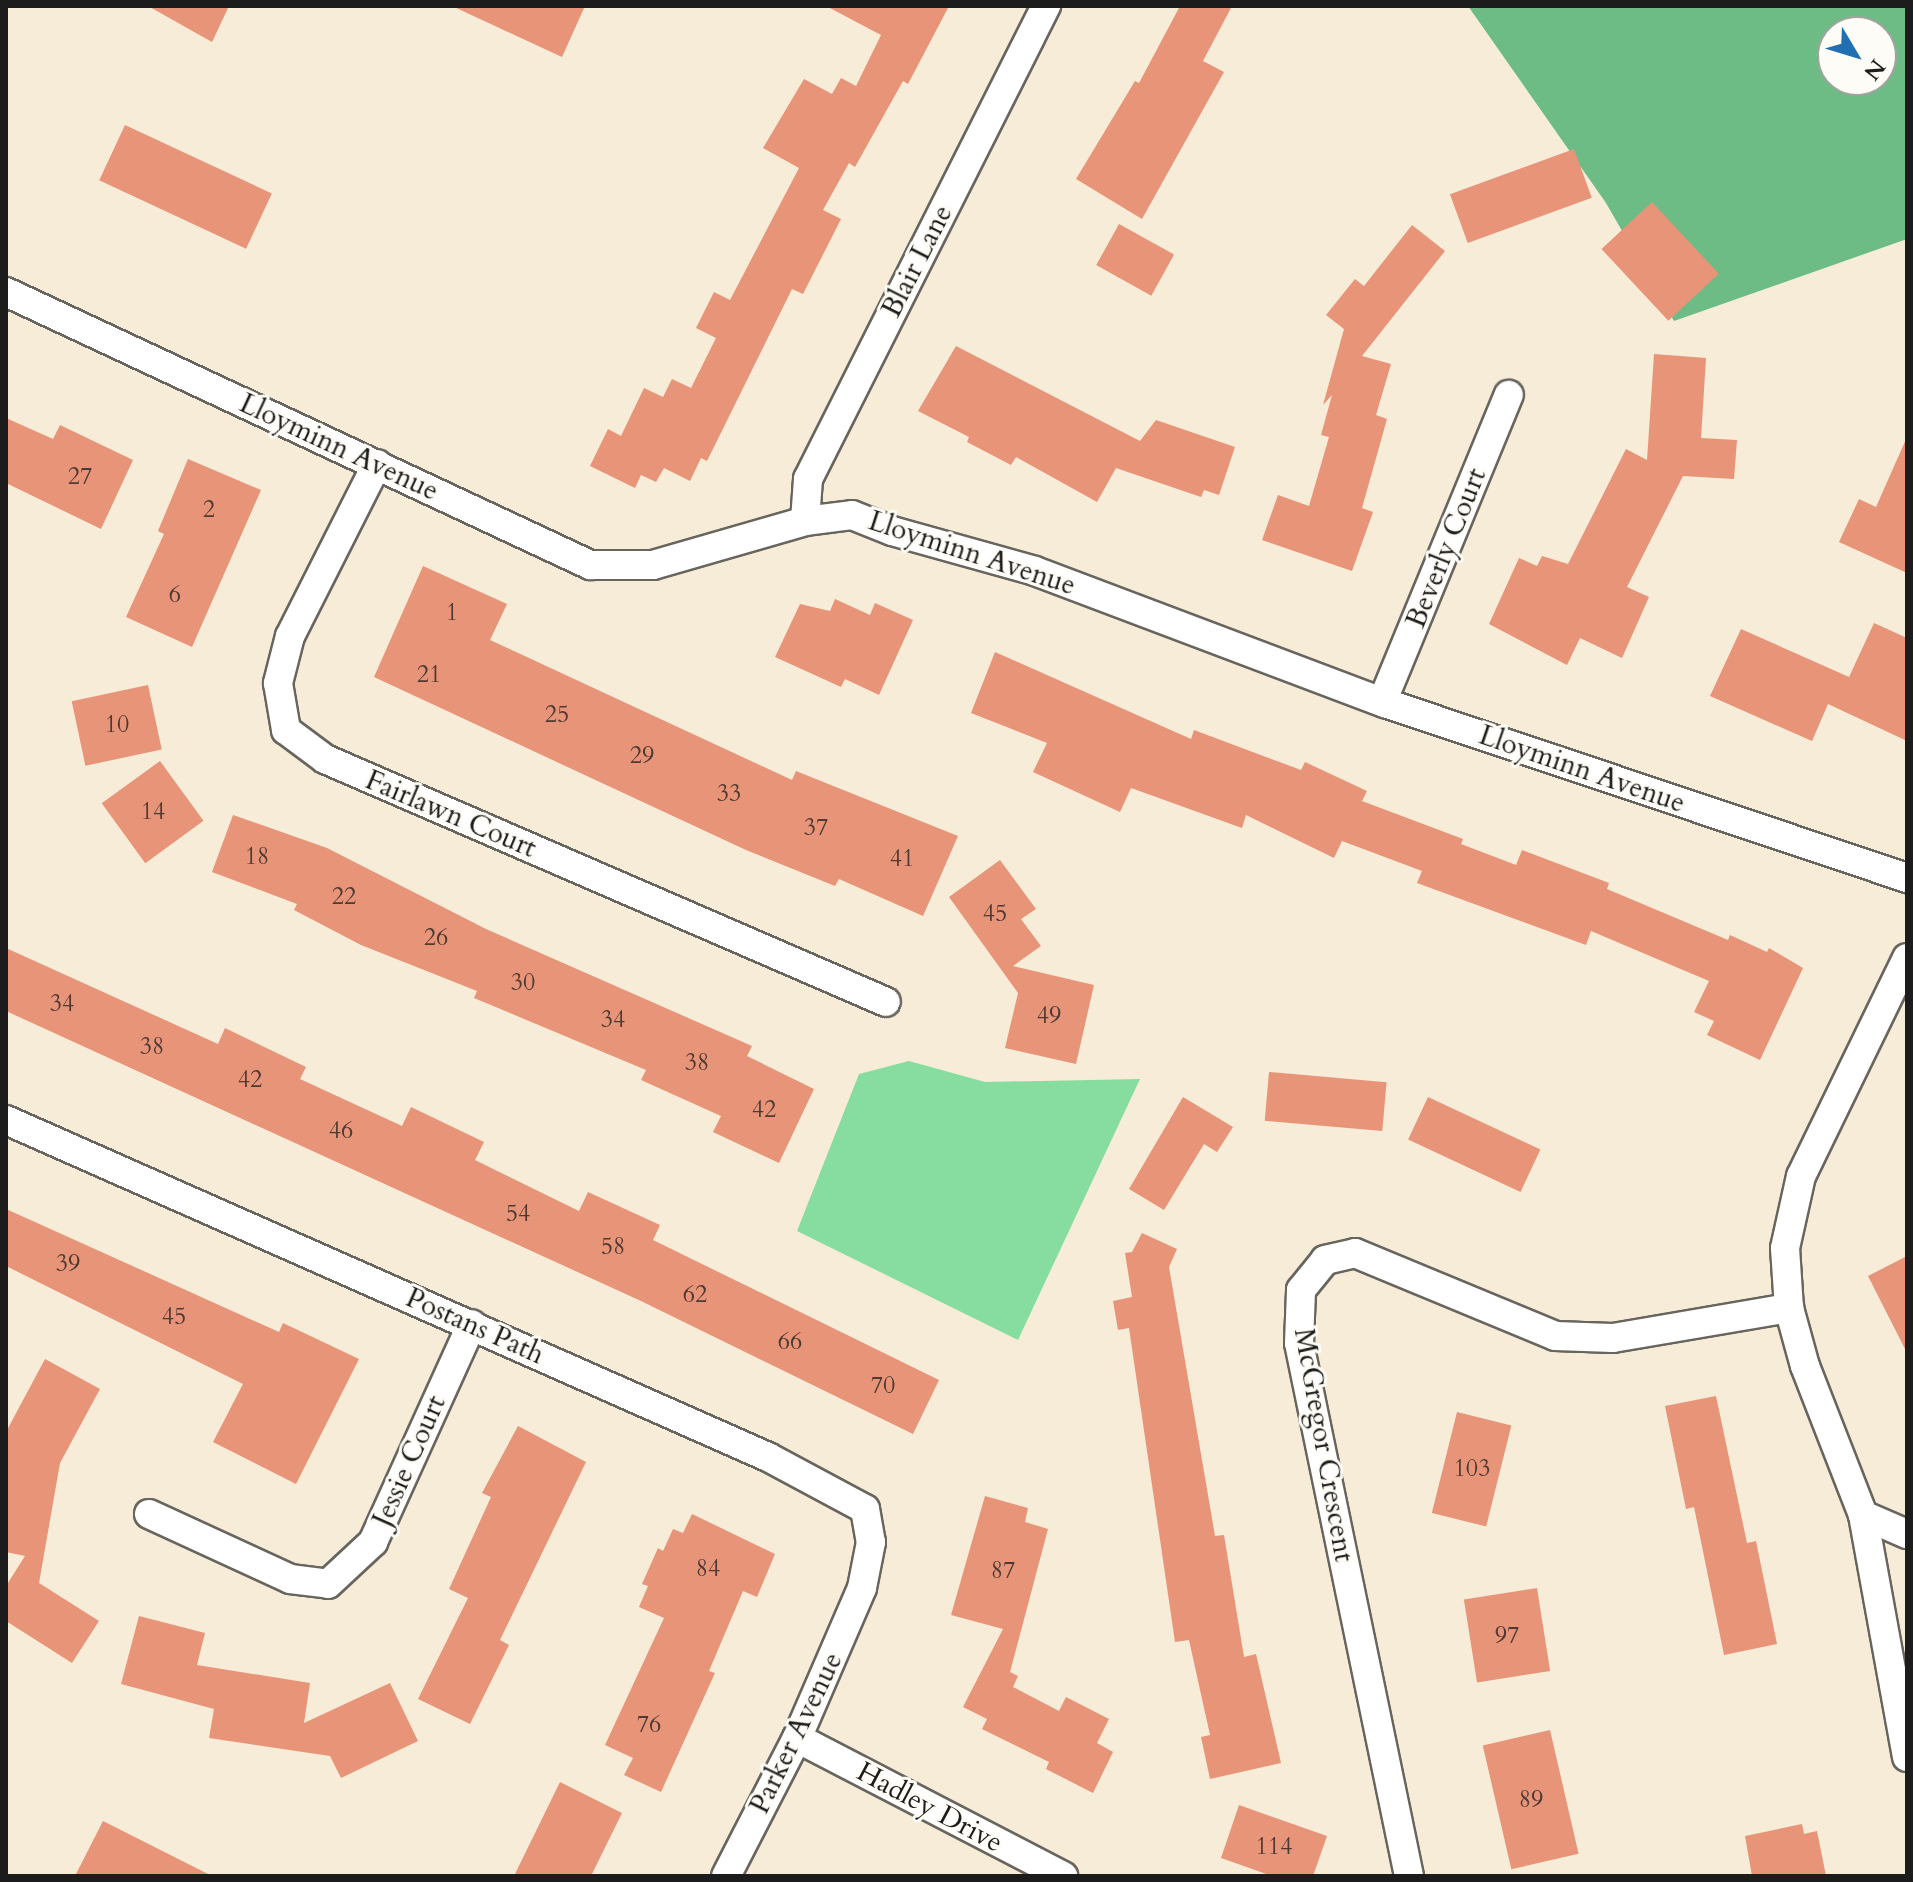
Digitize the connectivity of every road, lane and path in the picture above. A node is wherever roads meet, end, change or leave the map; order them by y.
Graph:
1 (1046, 6) edge
2 (6, 292) edge
3 (1509, 395) dead end
4 (377, 464) junction
5 (805, 521) junction
6 (1383, 700) junction
7 (1907, 878) edge
8 (1907, 958) edge
9 (886, 1002) dead end
10 (6, 1120) edge
11 (1789, 1308) junction
12 (472, 1324) junction
13 (149, 1514) dead end
14 (1863, 1515) junction
15 (1907, 1534) edge
16 (862, 1588) joint
17 (797, 1738) junction
18 (1907, 1757) edge
19 (726, 1876) edge
20 (1063, 1876) edge
21 (1409, 1876) edge

1 - 5 street, Blair Lane
2 - 4 street, Lloyminn Avenue
3 - 6 street, Beverly Court
4 - 5 street, Lloyminn Avenue
4 - 9 street, Fairlawn Court
5 - 6 street, Lloyminn Avenue
6 - 7 street, Lloyminn Avenue
8 - 11 street
10 - 12 street, Postans Path
11 - 14 street
11 - 21 street, McGregor Crescent
12 - 13 street, Jessie Court
12 - 16 street, Postans Path
14 - 15 street
14 - 18 street
16 - 17 street, Parker Avenue
17 - 19 street, Parker Avenue
17 - 20 street, Hadley Drive

